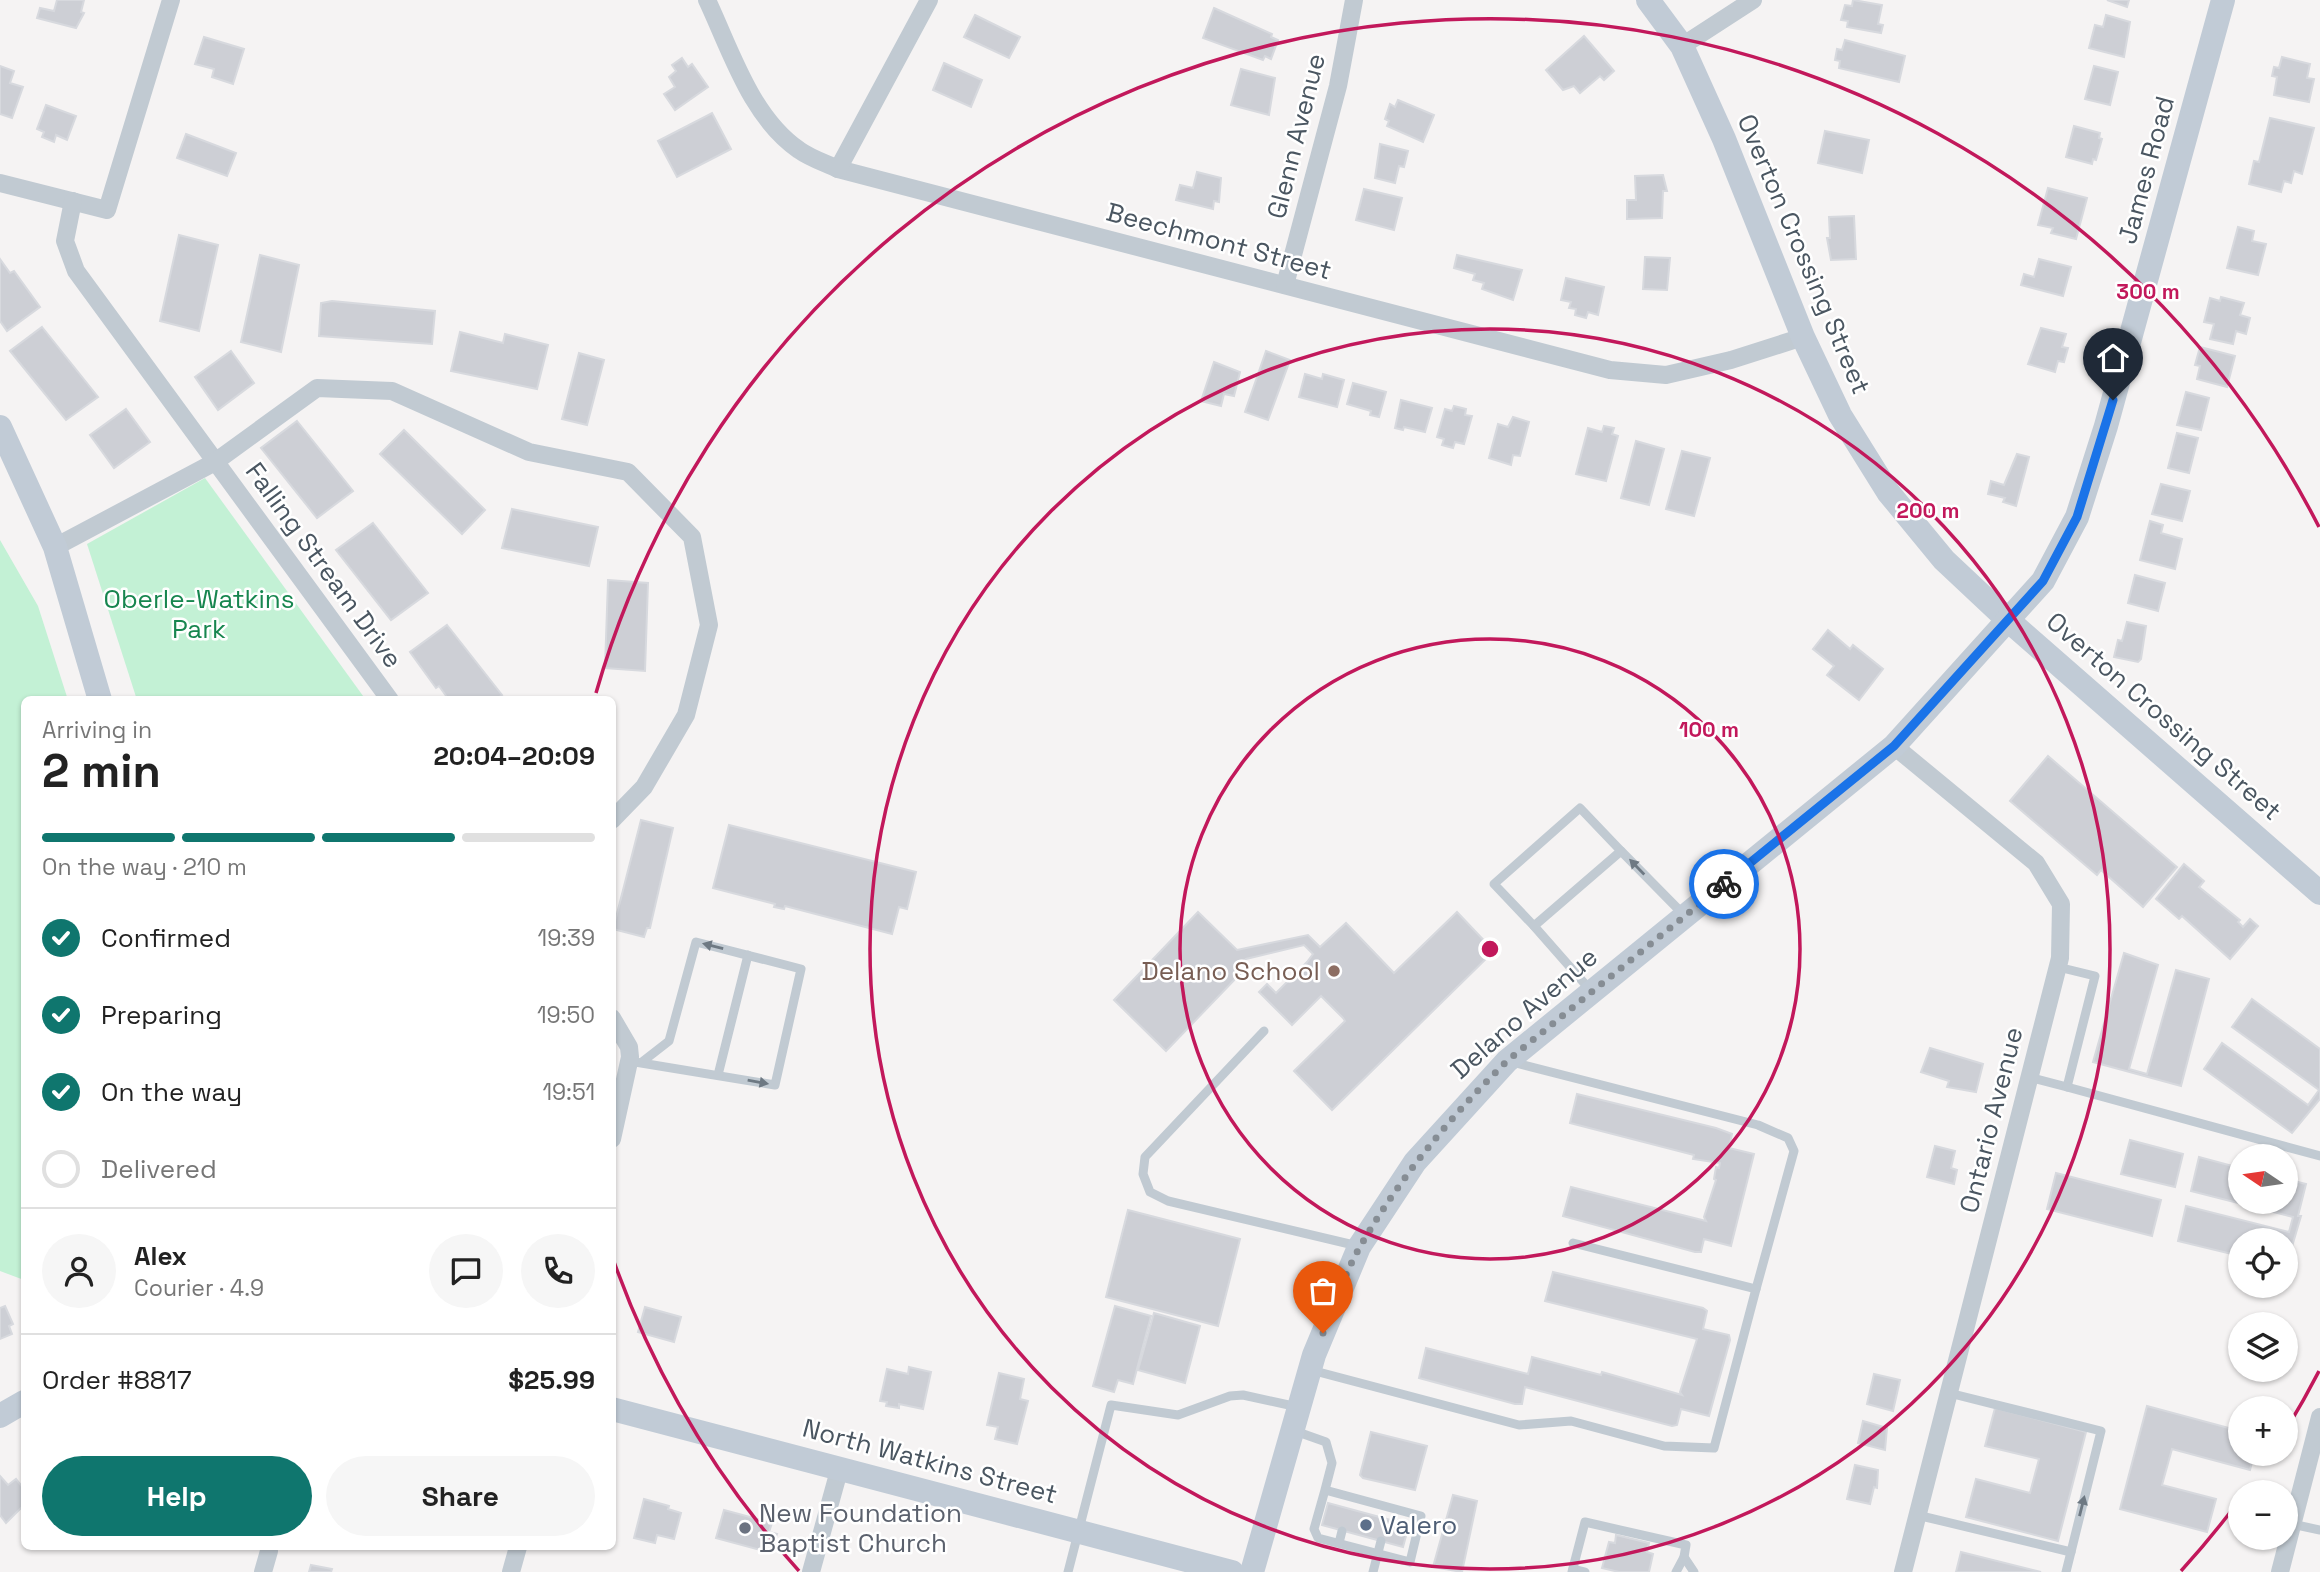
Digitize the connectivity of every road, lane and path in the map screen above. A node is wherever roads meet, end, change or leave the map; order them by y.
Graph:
1 (170, 0) edge
2 (707, 0) edge
3 (929, 0) edge
4 (1354, 0) edge
5 (1648, 0) edge
6 (1753, 0) edge
7 (2223, 0) edge
8 (1682, 46) junction
9 (838, 169) junction
10 (0, 183) edge
11 (74, 201) junction
12 (1285, 285) junction
13 (1803, 337) junction
14 (0, 427) edge
15 (215, 462) junction
16 (55, 547) junction
17 (2009, 621) junction
18 (99, 696) edge
19 (387, 696) edge
20 (1894, 746) junction
21 (616, 816) edge
22 (1621, 851) junction
23 (2320, 892) edge
24 (1684, 916) junction
25 (1534, 926) junction
26 (748, 955) junction
27 (2057, 967) junction
28 (1592, 992) junction
29 (616, 1025) edge
30 (1264, 1031) dead end
31 (634, 1057) junction
32 (1507, 1061) junction
33 (718, 1075) junction
34 (2029, 1077) junction
35 (2067, 1087) junction
36 (616, 1124) edge
37 (2320, 1156) edge
38 (1573, 1243) dead end
39 (1359, 1247) junction
40 (1756, 1289) junction
41 (1309, 1370) junction
42 (1949, 1392) junction
43 (21, 1404) edge
44 (616, 1410) edge
45 (0, 1416) edge
46 (2320, 1417) edge
47 (1294, 1418) junction
48 (840, 1467) junction
49 (1325, 1490) junction
50 (1351, 1497) junction
51 (2298, 1501) edge
52 (1348, 1508) dead end
53 (1389, 1508) junction
54 (1917, 1515) junction
55 (1386, 1519) dead end
56 (2298, 1525) edge
57 (2320, 1530) edge
58 (1079, 1531) junction
59 (1342, 1531) dead end
60 (1381, 1541) dead end
61 (1339, 1543) junction
62 (516, 1550) edge
63 (2286, 1550) edge
64 (269, 1551) dead end
65 (2071, 1552) junction
66 (1377, 1553) junction
67 (1685, 1557) junction
68 (1573, 1570) edge
69 (263, 1572) edge
70 (511, 1572) edge
71 (811, 1572) edge
72 (1069, 1572) edge
73 (1232, 1572) edge
74 (1252, 1572) edge
75 (1373, 1572) edge
76 (1585, 1572) edge
77 (1676, 1572) edge
78 (1694, 1572) edge
79 (1903, 1572) edge
80 (2066, 1572) edge
81 (2280, 1572) edge

1 - 11 street
2 - 9 street, Beechmont Street
3 - 9 street
4 - 12 street, Glenn Avenue
5 - 8 main road, Overton Crossing Street
6 - 8 street
7 - 17 main road, James Road
8 - 13 main road, Overton Crossing Street
9 - 12 street, Beechmont Street
10 - 11 street
11 - 15 street, Falling Stream Drive
12 - 13 street, Beechmont Street
13 - 17 main road, Overton Crossing Street
14 - 16 main road
15 - 16 street
15 - 19 street, Falling Stream Drive
15 - 21 street
16 - 18 main road
17 - 20 main road, Delano Avenue
17 - 23 main road, Overton Crossing Street
20 - 24 main road, Delano Avenue
20 - 27 street, Ontario Avenue
24 -> 22 lane
22 - 25 lane
22 - 25 lane
24 - 28 main road, Delano Avenue
25 - 28 lane
26 -> 31 lane
26 - 33 lane
33 -> 26 lane
27 - 34 street, Ontario Avenue
27 - 35 lane
28 - 32 main road, Delano Avenue
29 - 31 street
30 - 39 lane
31 - 33 lane
31 - 36 street
32 - 39 main road, Delano Avenue
32 - 40 lane
34 - 35 lane
34 - 42 street, Ontario Avenue
35 - 37 lane
38 - 40 lane
39 - 41 main road, Delano Avenue
40 - 41 lane
41 - 47 main road, Delano Avenue
42 - 54 street, Ontario Avenue
65 -> 42 lane
43 - 45 main road
44 - 48 main road, North Watkins Street
46 - 51 street
47 - 49 lane
47 - 58 lane
47 - 74 main road, Delano Avenue
48 - 58 main road, North Watkins Street
48 - 71 street
49 - 50 lane
49 - 61 lane
50 - 52 lane
50 - 53 lane
53 - 55 lane
53 - 66 lane
54 - 65 lane
54 - 79 street, Ontario Avenue
56 - 57 lane
58 - 72 lane
58 - 73 main road, North Watkins Street
59 - 61 lane
60 - 66 lane
61 - 66 lane
62 - 70 street
63 - 81 street
64 - 69 street
65 - 80 lane
66 - 75 lane
67 - 68 lane
67 - 77 lane
67 - 78 lane
68 - 76 lane

